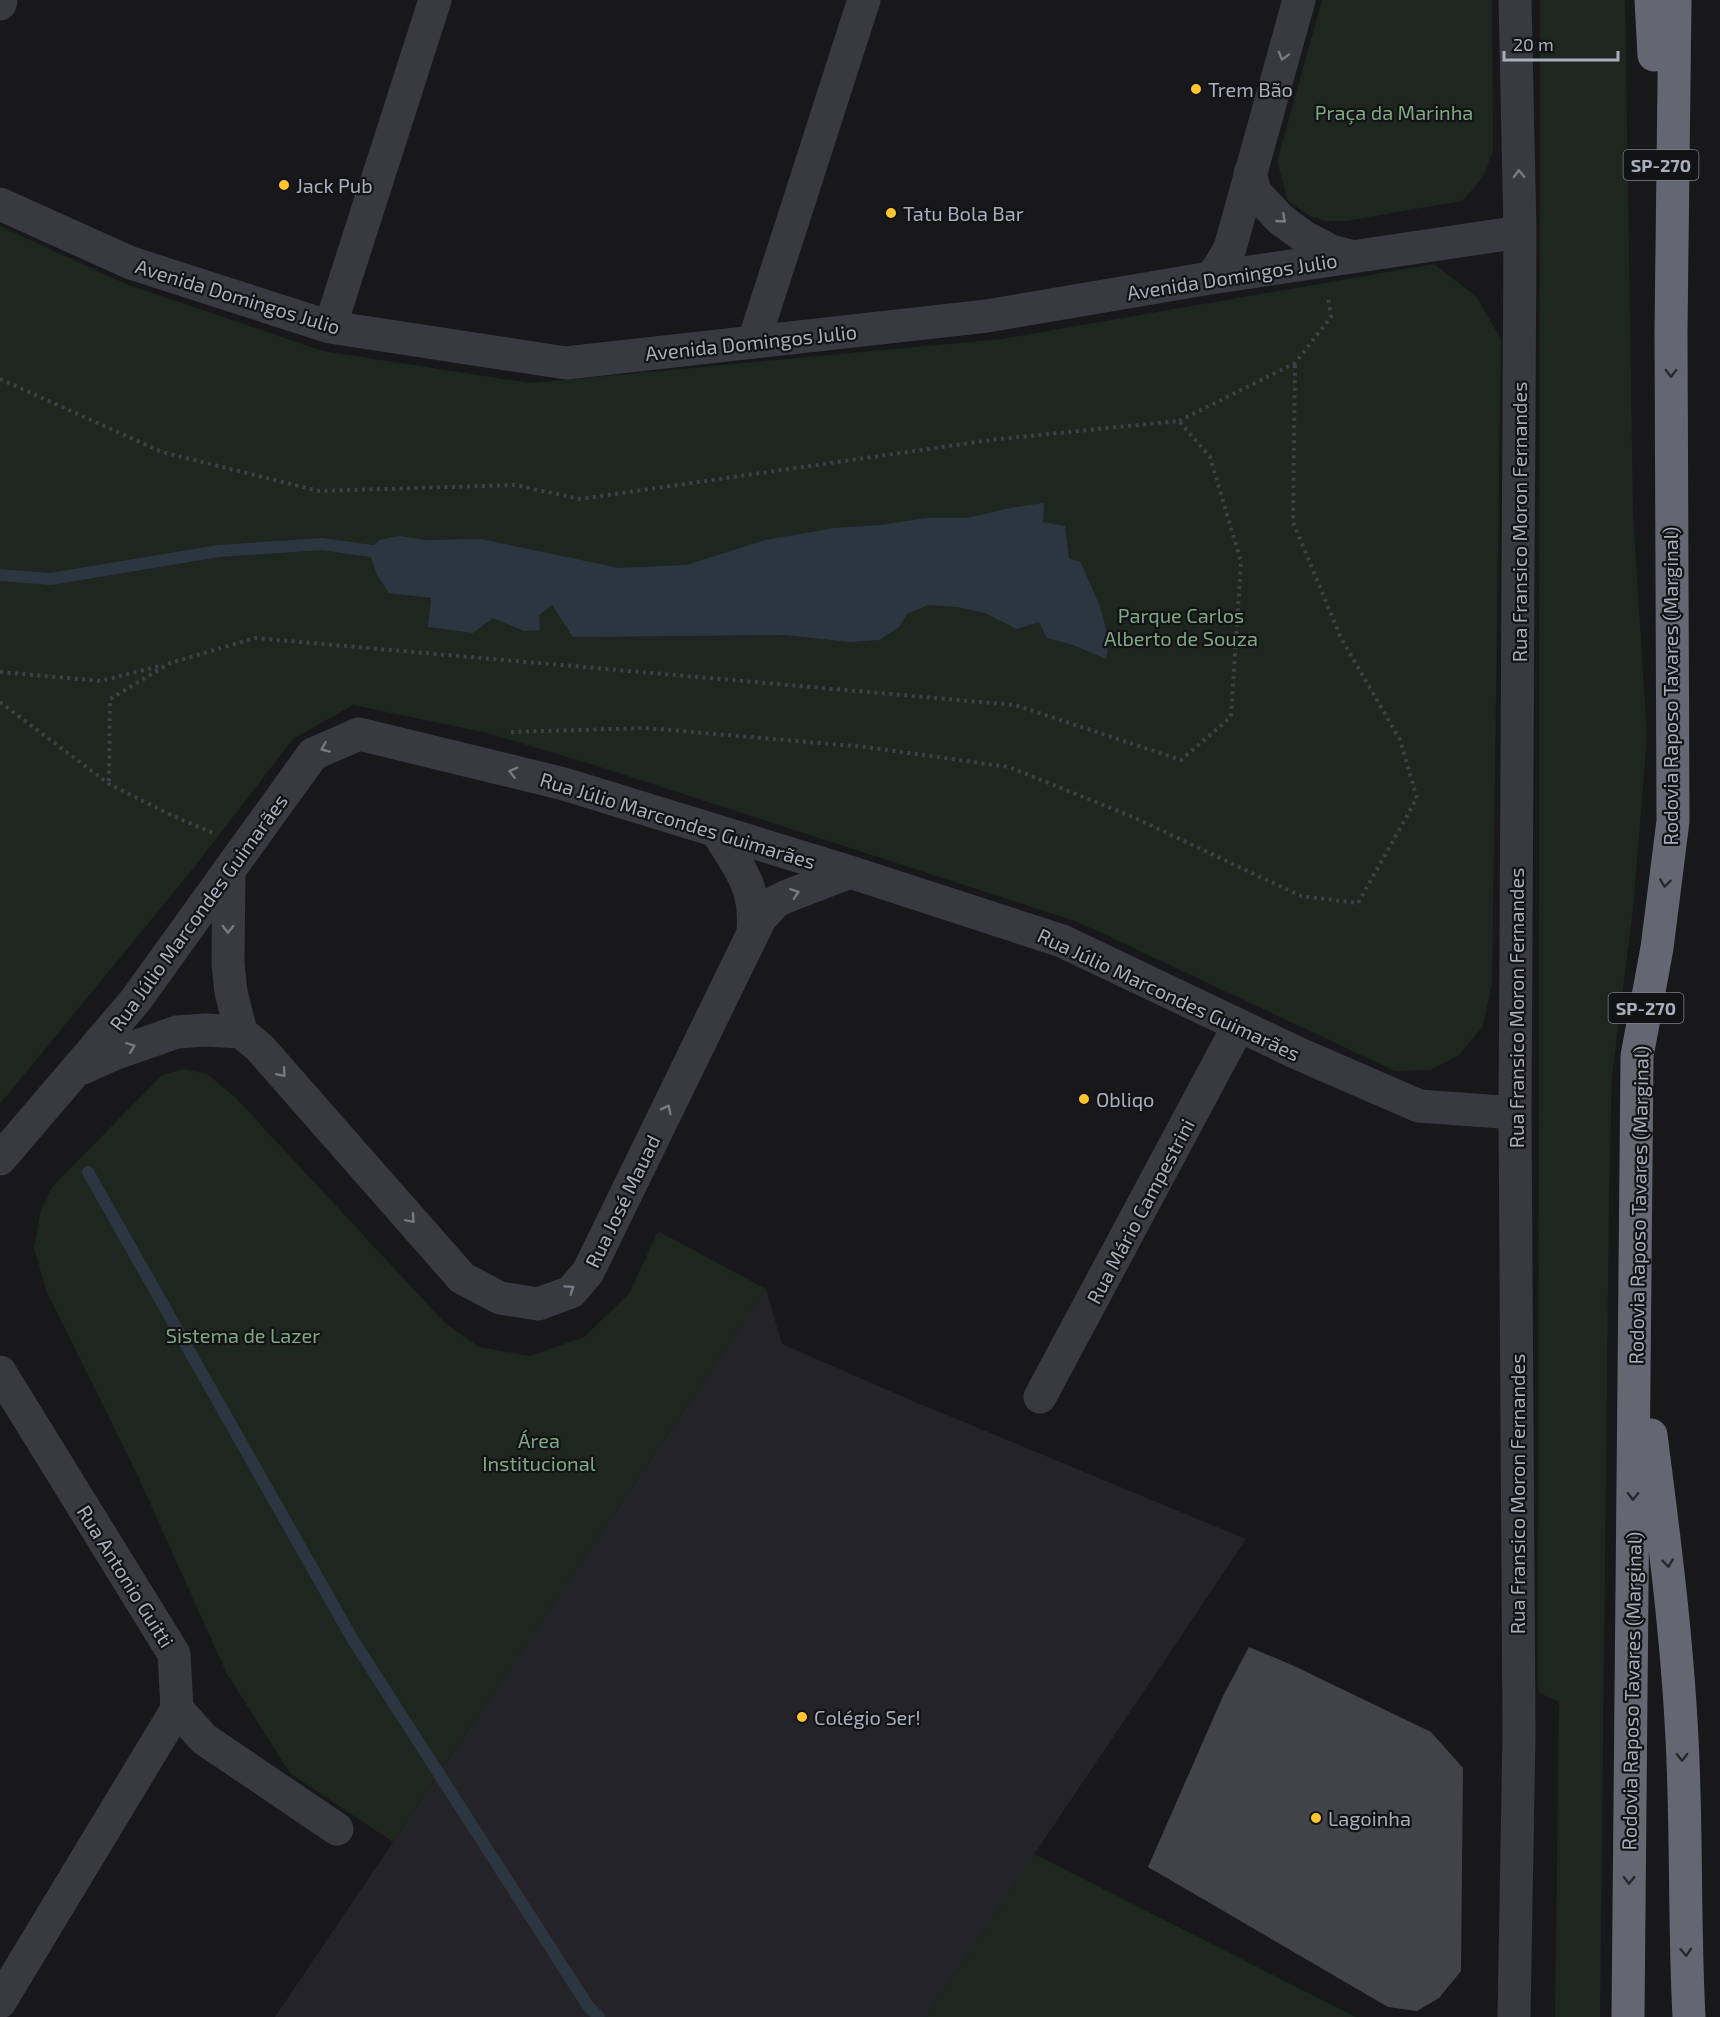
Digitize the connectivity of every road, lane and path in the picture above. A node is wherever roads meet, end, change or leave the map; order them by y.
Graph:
1 (435, 0) edge
2 (864, 0) edge
3 (1299, 0) edge
4 (1515, 0) edge
5 (1651, 0) edge
6 (1675, 0) edge
7 (1250, 173) junction
8 (0, 204) edge
9 (1520, 232) junction
10 (1354, 257) junction
11 (1322, 261) junction
12 (1210, 278) junction
13 (330, 327) junction
14 (1671, 331) junction
15 (754, 341) junction
16 (1295, 363) junction
17 (0, 379) edge
18 (1179, 421) junction
19 (170, 663) junction
20 (0, 672) edge
21 (0, 702) edge
22 (510, 732) dead end
23 (109, 784) junction
24 (717, 832) junction
25 (238, 859) junction
26 (850, 872) junction
27 (753, 931) junction
28 (1239, 1025) junction
29 (241, 1032) junction
30 (78, 1071) junction
31 (1515, 1113) junction
32 (0, 1159) edge
33 (1635, 1317) junction
34 (0, 1372) edge
35 (1040, 1397) dead end
36 (177, 1709) junction
37 (337, 1829) dead end
38 (0, 2002) edge
39 (1514, 2017) edge
40 (1628, 2017) edge
41 (1689, 2017) edge

1 - 13 street
2 - 15 street
3 -> 7 street
9 -> 4 street, Rua Fransico Moron Fernandes
5 - 14 highway, SP-270
6 - 14 highway, Rodovia Raposo Tavares (Marginal) / SP-270
7 -> 10 street
7 - 12 street
8 - 13 street, Avenida Domingos Julio
9 - 10 street, Avenida Domingos Julio
9 - 31 street, Rua Fransico Moron Fernandes
10 - 11 street, Avenida Domingos Julio
11 - 12 street, Avenida Domingos Julio
11 - 16 path
12 - 15 street, Avenida Domingos Julio
13 - 15 street, Avenida Domingos Julio
14 -> 33 highway, Rodovia Raposo Tavares (Marginal) / SP-270
16 - 18 path
16 - 22 path
17 - 18 path
18 - 19 path
19 - 20 path
19 - 23 path
21 - 23 path
23 - 25 path
24 -> 25 street, Rua Júlio Marcondes Guimarães
24 - 26 street, Rua Júlio Marcondes Guimarães
24 - 27 street, Rua José Mauad
25 -> 29 street
25 - 30 street, Rua Júlio Marcondes Guimarães
27 -> 26 street, Rua José Mauad
26 - 28 street, Rua Júlio Marcondes Guimarães
29 -> 27 street, Rua José Mauad
28 - 31 street, Rua Júlio Marcondes Guimarães
28 - 35 street, Rua Mário Campestrini
30 -> 29 street
30 - 32 street, Rua Júlio Marcondes Guimarães
31 - 39 street, Rua Fransico Moron Fernandes
33 -> 40 highway, Rodovia Raposo Tavares (Marginal) / SP-270
33 -> 41 highway
34 - 36 street, Rua Antonio Guitti
36 - 37 street
36 - 38 street

